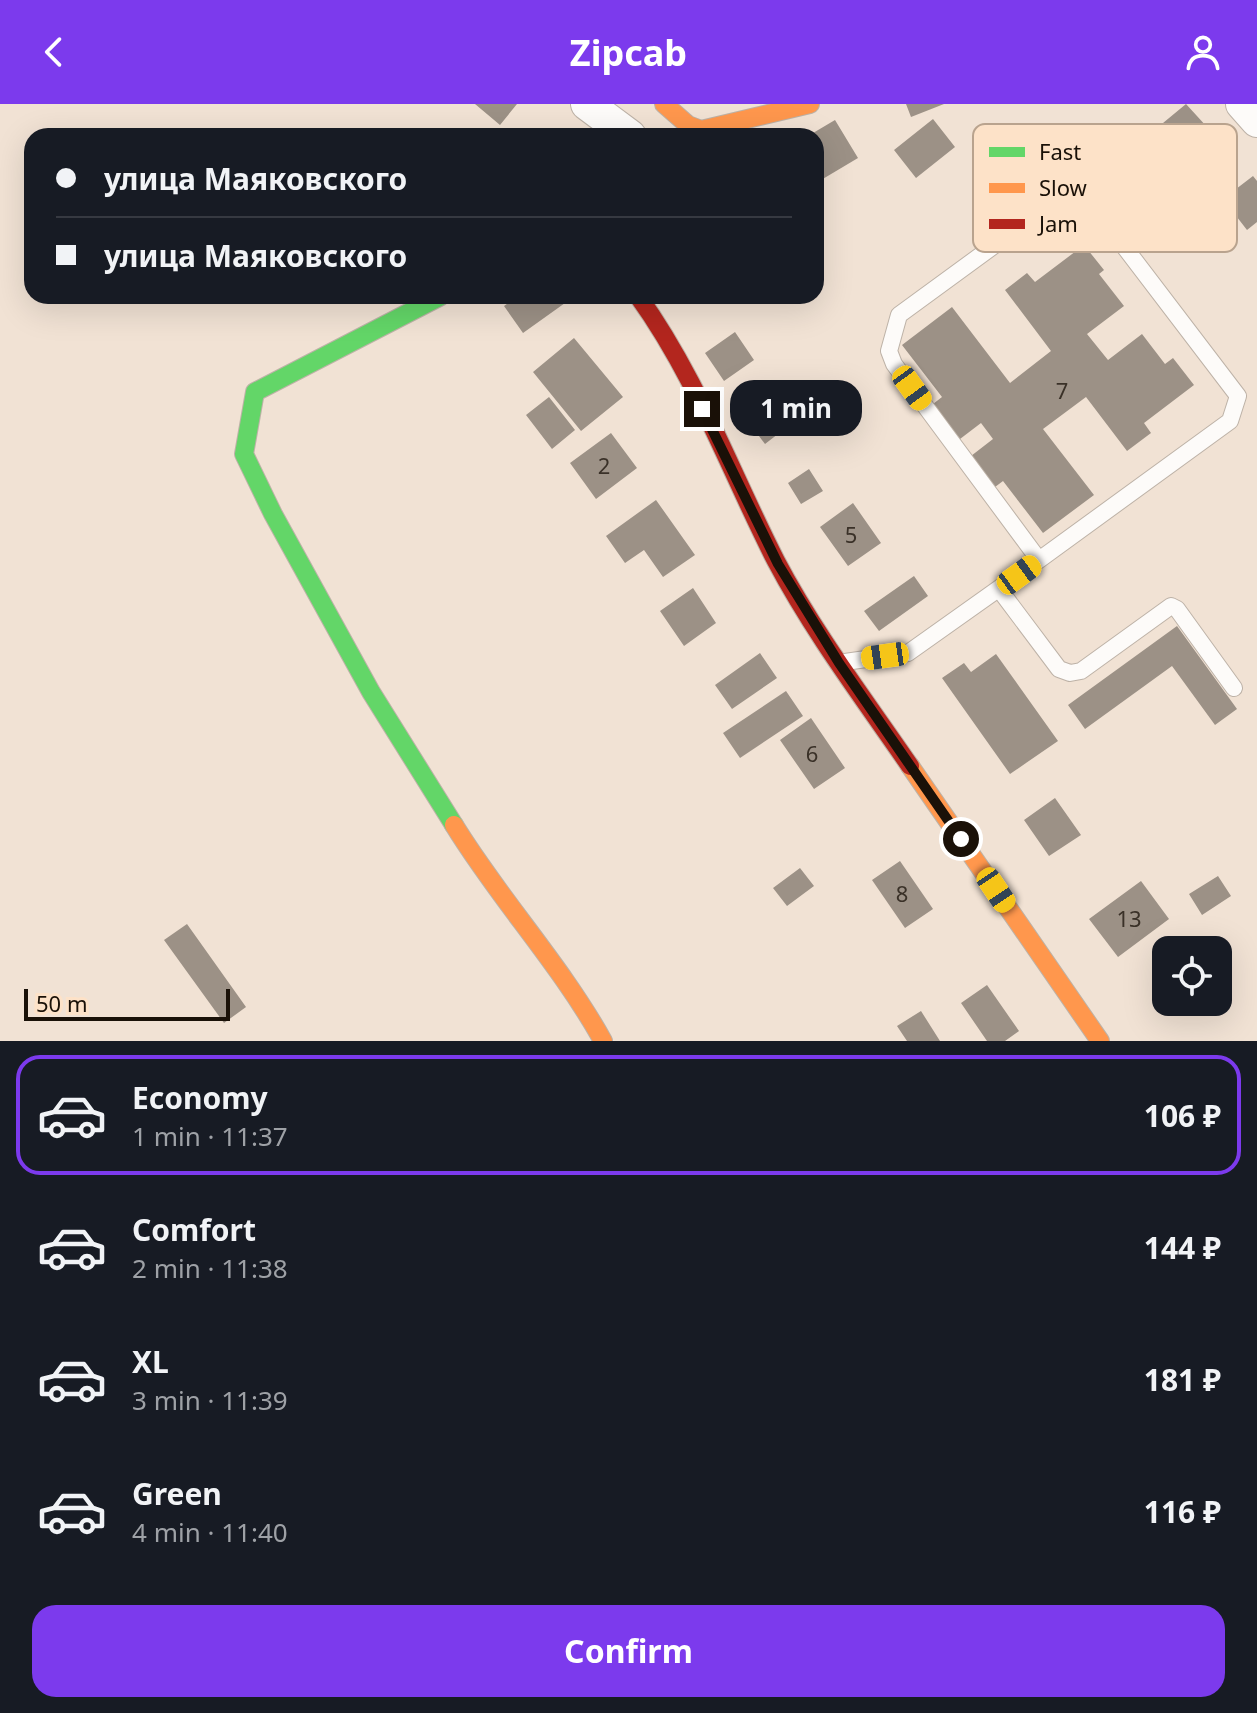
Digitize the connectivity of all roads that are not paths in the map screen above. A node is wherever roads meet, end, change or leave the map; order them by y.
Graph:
1 (587, 104) edge
2 (664, 104) edge
3 (810, 104) edge
4 (1242, 104) edge
5 (1257, 121) edge
6 (619, 128) edge
7 (644, 128) edge
8 (696, 128) edge
9 (709, 128) edge
10 (985, 252) edge
11 (1128, 252) edge
12 (426, 304) edge
13 (644, 304) edge
14 (1039, 560) junction
15 (999, 589) junction
16 (839, 663) junction
17 (1234, 688) dead end
18 (603, 1041) edge
19 (1100, 1041) edge

1 - 6 street
2 - 7 street
2 - 8 street
3 - 9 street
4 - 5 street
10 - 14 lane
11 - 14 lane
12 - 18 street
13 - 16 street
14 - 15 lane
15 - 16 lane
15 - 17 lane
16 - 19 street

